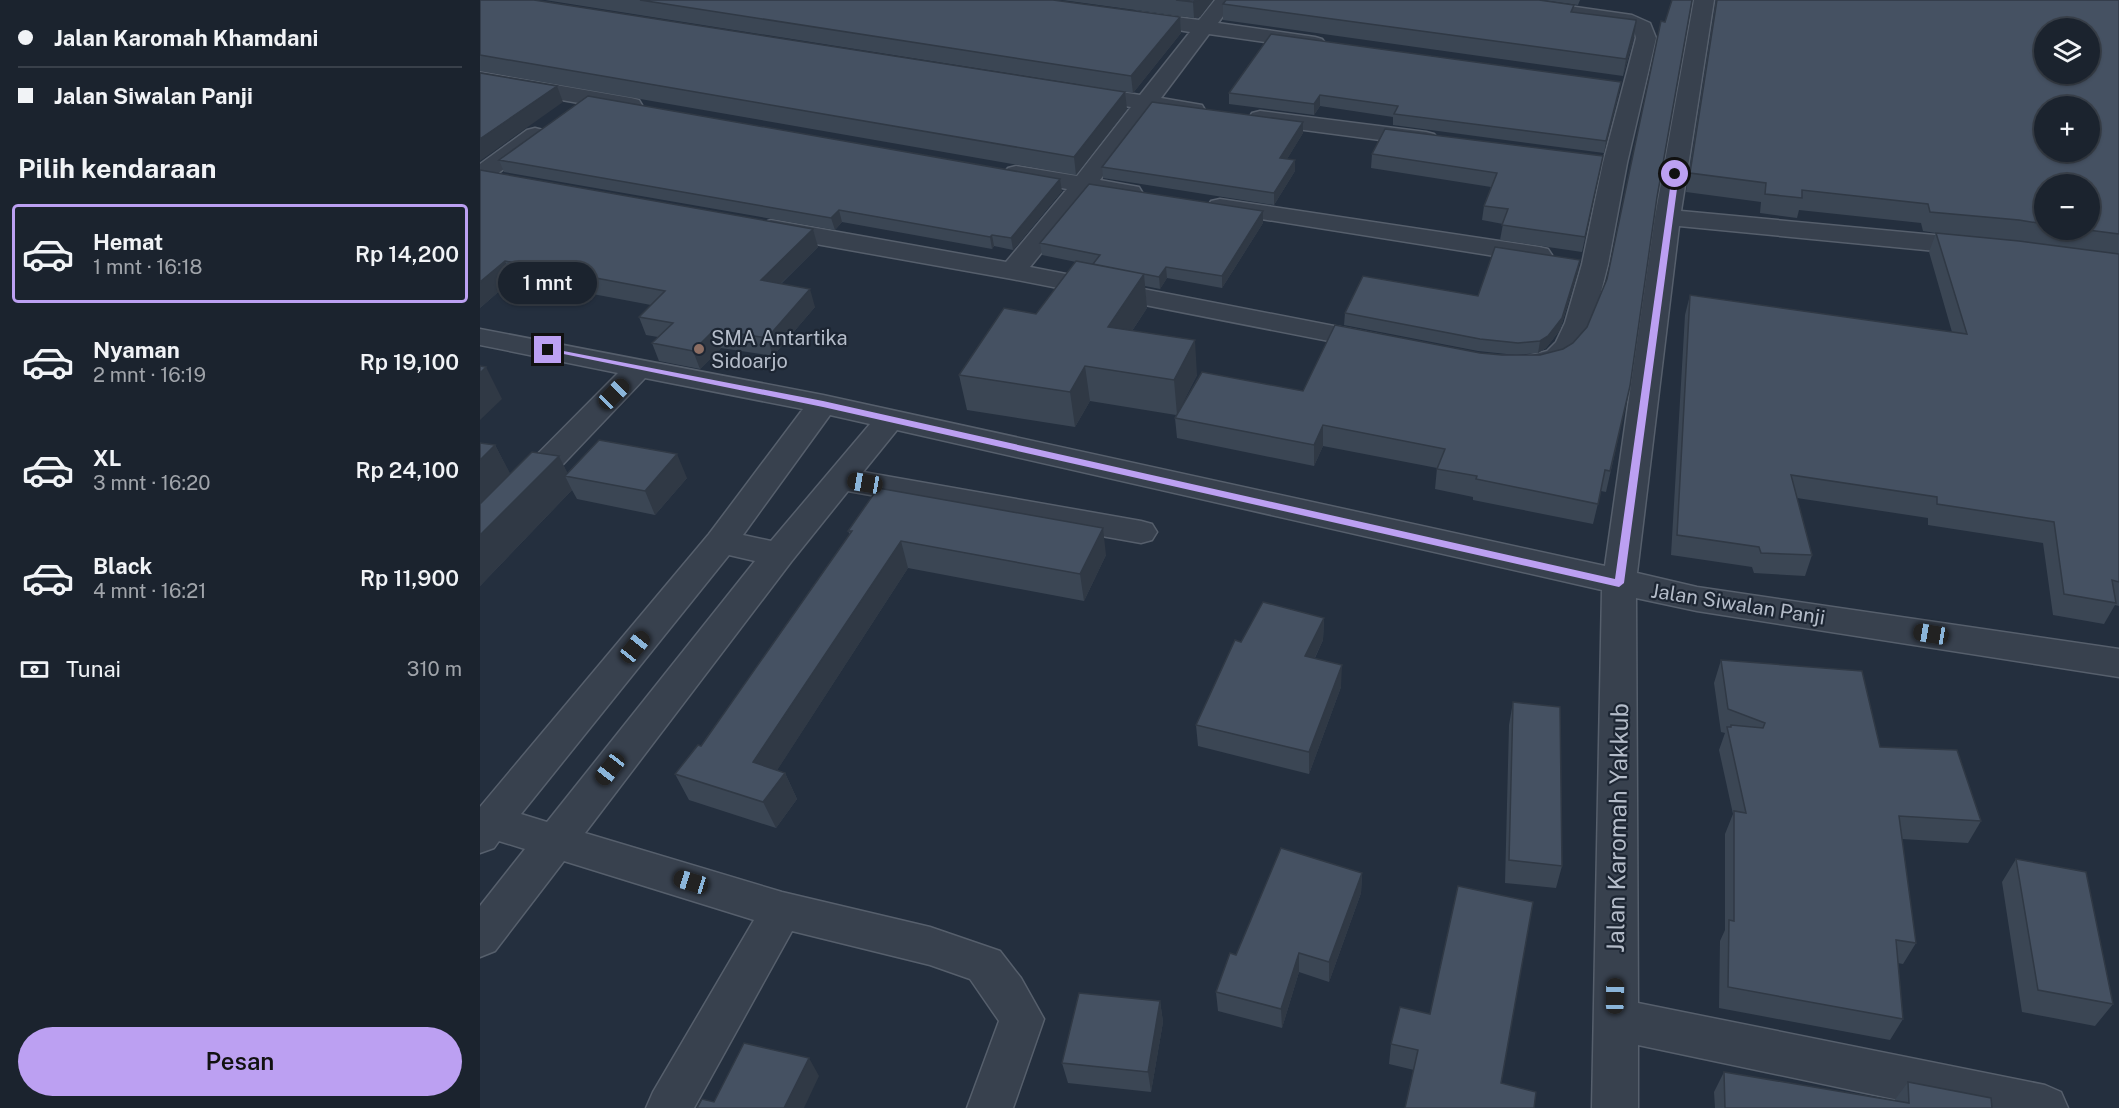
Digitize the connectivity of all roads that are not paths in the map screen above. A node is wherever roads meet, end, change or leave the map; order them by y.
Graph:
1 (1225, 0) edge
2 (1484, 0) edge
3 (1704, 0) edge
4 (1611, 8) edge
5 (1113, 15) edge
6 (1203, 27) junction
7 (1331, 45) edge
8 (480, 79) edge
9 (1063, 90) edge
10 (588, 98) junction
11 (1145, 103) junction
12 (659, 110) edge
13 (1215, 112) edge
14 (1239, 115) edge
15 (1451, 142) edge
16 (989, 168) edge
17 (480, 176) edge
18 (515, 183) edge
19 (1083, 185) junction
20 (1153, 196) edge
21 (1199, 203) edge
22 (1668, 217) junction
23 (752, 225) edge
24 (1999, 249) edge
25 (1575, 261) junction
26 (1012, 271) junction
27 (480, 337) edge
28 (1396, 346) edge
29 (1504, 365) edge
30 (639, 368) junction
31 (823, 404) junction
32 (890, 419) junction
33 (842, 479) junction
34 (480, 532) edge
35 (1141, 532) dead end
36 (721, 542) junction
37 (779, 554) junction
38 (1619, 583) junction
39 (2119, 663) edge
40 (485, 829) edge
41 (554, 841) junction
42 (782, 910) junction
43 (480, 938) edge
44 (1614, 1019) junction
45 (669, 1108) edge
46 (990, 1108) edge
47 (1615, 1108) edge
48 (2045, 1108) edge

1 - 6 street
2 - 4 street
3 - 22 street, Jalan Karomah Yakkub
4 - 25 street
5 - 6 street
6 - 7 street
6 - 11 street
8 - 10 street
9 - 11 street
10 - 12 street
10 - 17 street
11 - 13 street
11 - 19 street
14 - 15 street
16 - 19 street
17 - 18 street
19 - 20 street
19 - 26 street
21 - 25 street
22 - 24 street
22 - 38 street, Jalan Karomah Yakkub
23 - 26 street
25 - 29 street
26 - 28 street
27 - 30 street, Jalan Siwalan Panji
30 - 31 street, Jalan Siwalan Panji
30 - 34 street
31 - 32 street, Jalan Siwalan Panji
31 - 36 street
32 - 33 street
32 - 38 street, Jalan Siwalan Panji
33 - 35 street
33 - 37 street
36 - 37 street
36 - 40 street
37 - 41 street
38 - 39 street, Jalan Siwalan Panji
38 - 44 street, Jalan Karomah Yakkub
40 - 41 street
41 - 42 street
41 - 43 street
42 - 45 street
42 - 46 street
44 - 47 street, Jalan Karomah Yakkub
44 - 48 street

